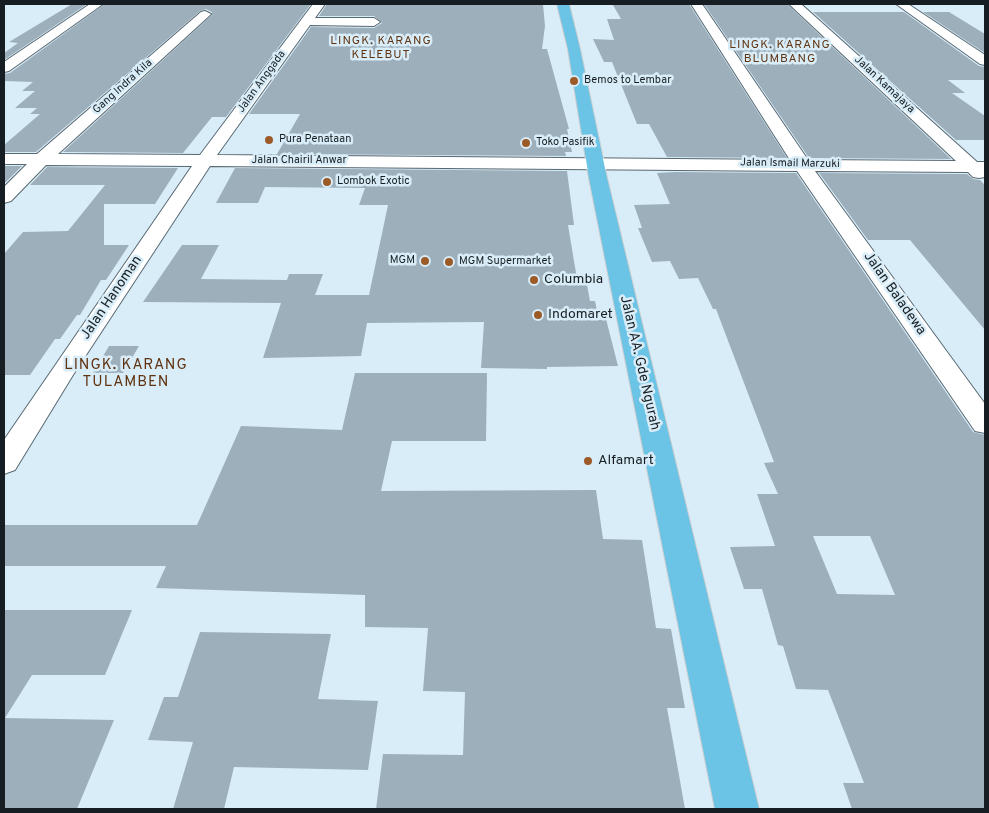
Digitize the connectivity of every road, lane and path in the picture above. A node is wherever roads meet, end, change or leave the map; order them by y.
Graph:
1 (97, 4) edge
2 (319, 4) edge
3 (563, 4) edge
4 (697, 4) edge
5 (796, 4) edge
6 (901, 4) edge
7 (204, 14) dead end
8 (306, 21) junction
9 (374, 22) dead end
10 (985, 61) edge
11 (4, 68) edge
12 (4, 159) edge
13 (42, 159) junction
14 (205, 160) junction
15 (595, 162) junction
16 (802, 164) junction
17 (978, 167) edge
18 (985, 179) edge
19 (4, 197) edge
20 (985, 424) edge
21 (4, 463) edge
22 (737, 809) edge

1 - 11 street
2 - 8 street, Jalan Anggada
3 - 15 main road, Jalan AA. Gde Ngurah
4 - 16 street, Jalan Baladewa
5 - 17 street, Jalan Kamajaya
6 - 10 street
7 - 13 street, Gang Indra Kila
8 - 9 street
8 - 14 street, Jalan Anggada
12 - 13 street, Jalan Chairil Anwar
13 - 14 street, Jalan Chairil Anwar
13 - 19 street, Gang Indra Kila
14 - 15 street, Jalan Chairil Anwar
14 - 21 street, Jalan Hanoman
15 - 16 street, Jalan Ismail Marzuki
15 - 22 main road, Jalan AA. Gde Ngurah
16 - 17 street, Jalan Ismail Marzuki
16 - 20 street, Jalan Baladewa
17 - 18 street, Jalan Kamajaya

